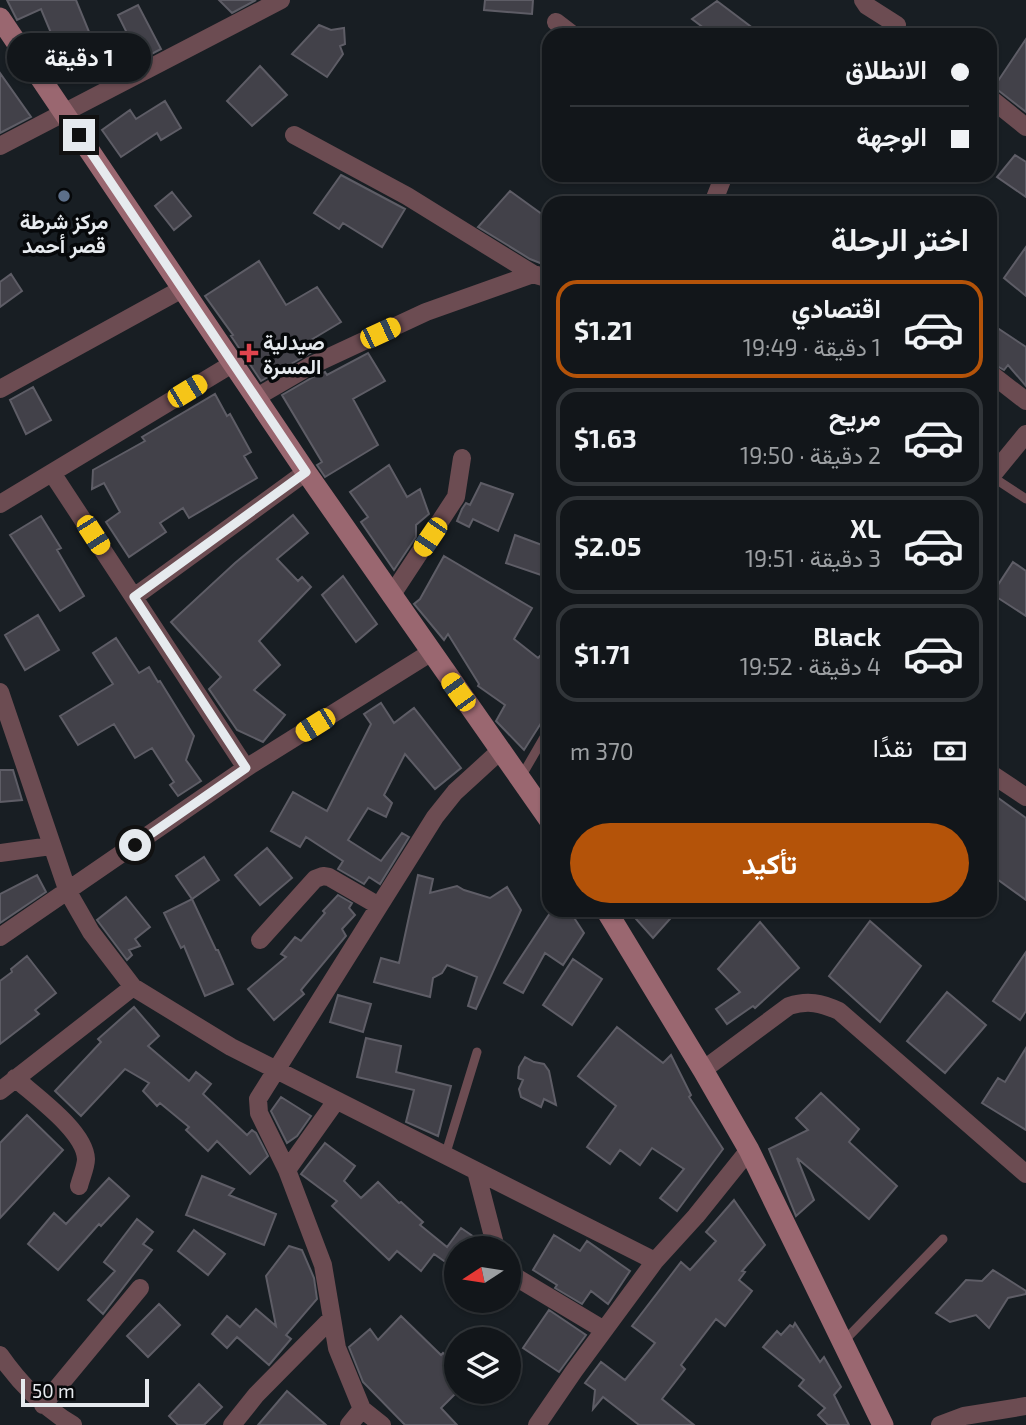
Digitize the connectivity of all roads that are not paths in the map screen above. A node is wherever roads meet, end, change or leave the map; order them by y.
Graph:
1 (281, 0) edge
2 (863, 0) edge
3 (0, 18) edge
4 (556, 22) dead end
5 (897, 24) dead end
6 (564, 28) edge
7 (997, 104) edge
8 (64, 113) junction
9 (1026, 127) edge
10 (294, 135) dead end
11 (0, 146) edge
12 (541, 276) edge
13 (182, 289) junction
14 (232, 364) junction
15 (997, 378) edge
16 (0, 389) edge
17 (255, 398) junction
18 (1026, 401) edge
19 (1026, 434) edge
20 (462, 458) dead end
21 (997, 470) edge
22 (306, 472) junction
23 (52, 473) junction
24 (997, 481) edge
25 (1026, 499) edge
26 (0, 504) edge
27 (391, 596) junction
28 (134, 597) junction
29 (430, 653) junction
30 (0, 692) edge
31 (542, 740) edge
32 (501, 750) junction
33 (246, 768) junction
34 (520, 778) junction
35 (997, 778) edge
36 (1026, 797) edge
37 (542, 810) edge
38 (51, 846) junction
39 (0, 853) edge
40 (68, 892) junction
41 (379, 906) junction
42 (610, 917) edge
43 (0, 937) edge
44 (260, 940) dead end
45 (133, 987) junction
46 (477, 1052) dead end
47 (275, 1069) junction
48 (703, 1070) junction
49 (15, 1078) junction
50 (0, 1091) edge
51 (336, 1101) junction
52 (749, 1150) junction
53 (445, 1156) junction
54 (287, 1170) junction
55 (476, 1171) junction
56 (1026, 1174) edge
57 (79, 1186) dead end
58 (493, 1236) edge
59 (943, 1239) dead end
60 (655, 1261) junction
61 (522, 1281) edge
62 (140, 1288) dead end
63 (331, 1319) junction
64 (604, 1331) junction
65 (842, 1344) junction
66 (3, 1365) edge
67 (1025, 1402) edge
68 (43, 1405) junction
69 (362, 1409) junction
70 (73, 1425) edge
71 (232, 1425) edge
72 (349, 1425) edge
73 (382, 1425) edge
74 (537, 1425) edge
75 (883, 1425) edge
76 (940, 1425) edge

1 - 8 street
2 - 5 street
3 - 8 main road
4 - 6 street
7 - 9 street
8 - 11 street
8 - 13 main road
10 - 12 street
12 - 17 street
13 - 14 main road
13 - 16 street
14 - 17 main road
14 - 23 street
15 - 18 street
17 - 22 main road
19 - 21 street
20 - 27 street
22 - 27 main road
22 - 28 street
23 - 26 street
23 - 28 street
24 - 25 lane
27 - 29 main road
28 - 33 street
29 - 32 main road
29 - 33 street
30 - 38 street
31 - 34 lane
32 - 34 main road
32 - 41 street
33 - 40 street
34 - 37 main road
35 - 36 street
38 - 39 street
38 - 40 street
40 - 43 street
40 - 45 street
41 - 44 street
41 - 47 street
42 - 48 main road
45 - 47 street
45 - 49 street
46 - 53 lane
47 - 51 street
47 - 54 street
48 - 52 main road
48 - 56 street
49 - 50 street
49 - 57 street
51 - 53 street
51 - 54 street
52 - 60 street
52 - 65 main road
53 - 55 street
54 - 63 street
55 - 58 street
55 - 60 street
59 - 65 lane
60 - 64 street
61 - 64 street
62 - 68 street
63 - 69 street
63 - 71 street
64 - 74 street
65 - 75 main road
66 - 68 street
67 - 76 street
68 - 70 street
69 - 72 street
69 - 73 street

